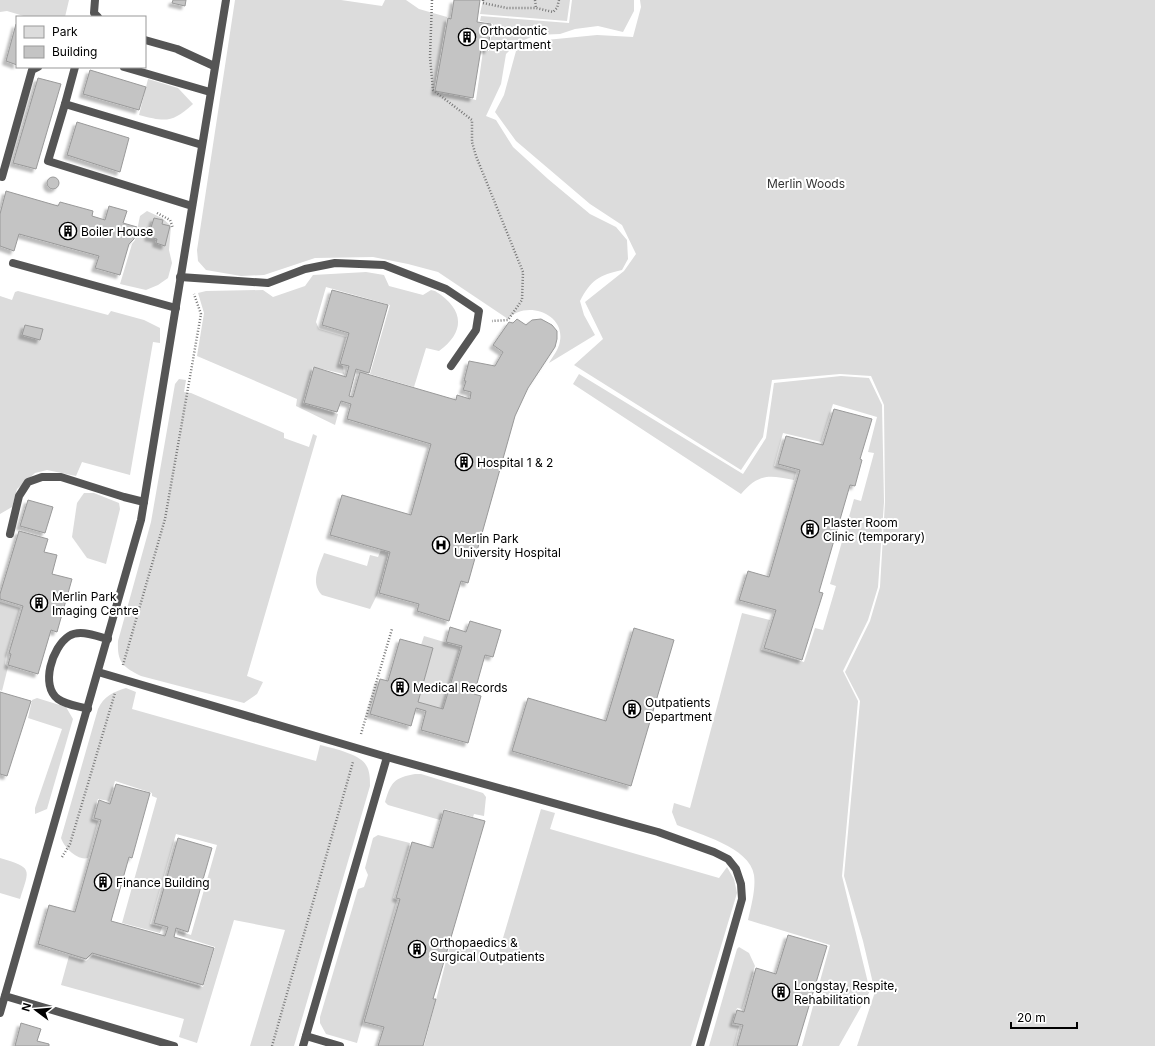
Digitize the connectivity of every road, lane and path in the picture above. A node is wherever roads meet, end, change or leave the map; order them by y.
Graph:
1 (95, 0) edge
2 (226, 0) edge
3 (432, 0) edge
4 (483, 0) edge
5 (535, 0) edge
6 (559, 0) edge
7 (536, 8) junction
8 (97, 16) edge
9 (146, 40) edge
10 (214, 66) junction
11 (36, 68) edge
12 (75, 68) edge
13 (127, 68) edge
14 (210, 92) junction
15 (65, 104) junction
16 (202, 144) junction
17 (2, 177) dead end
18 (192, 206) junction
19 (13, 263) dead end
20 (180, 277) junction
21 (176, 308) junction
22 (477, 322) junction
23 (451, 366) dead end
24 (144, 502) junction
25 (10, 534) dead end
26 (392, 629) dead end
27 (108, 639) junction
28 (98, 672) junction
29 (88, 709) junction
30 (357, 749) junction
31 (387, 757) junction
32 (5, 996) junction
33 (0, 1012) edge
34 (306, 1036) junction
35 (174, 1046) edge
36 (272, 1046) edge
37 (303, 1046) edge
38 (340, 1046) edge
39 (700, 1046) edge

1 - 8 lane
2 - 10 lane
3 - 22 path
4 - 7 path
5 - 7 path
6 - 7 path
9 - 10 lane
10 - 14 lane
11 - 17 lane
12 - 15 lane
13 - 14 lane
14 - 16 lane
15 - 16 lane
15 - 18 lane
16 - 18 lane
18 - 20 lane
19 - 21 lane
20 - 21 lane
20 - 22 lane
21 - 24 lane
22 - 23 lane
24 - 25 lane
24 - 27 lane
26 - 30 path
27 - 28 lane
27 - 29 lane
28 - 29 lane
28 - 30 lane
29 - 32 lane
30 - 31 lane
30 - 36 path
31 - 34 lane
31 - 39 lane
32 - 33 lane
32 - 35 lane
34 - 37 lane
34 - 38 lane

